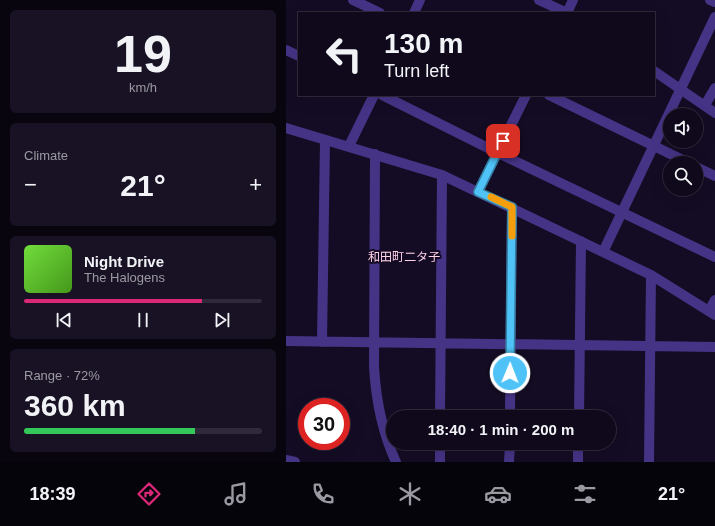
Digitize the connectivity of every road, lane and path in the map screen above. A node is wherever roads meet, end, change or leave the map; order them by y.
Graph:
1 (353, 0) edge
2 (420, 0) edge
3 (539, 0) edge
4 (573, 0) edge
5 (710, 0) edge
6 (715, 2) edge
7 (378, 12) edge
8 (414, 12) edge
9 (565, 12) edge
10 (567, 12) edge
11 (715, 17) edge
12 (286, 50) edge
13 (298, 56) edge
14 (655, 72) edge
15 (681, 88) junction
16 (715, 88) edge
17 (374, 96) edge
18 (384, 96) edge
19 (526, 96) edge
20 (551, 96) edge
21 (704, 104) junction
22 (715, 113) edge
23 (286, 128) edge
24 (326, 140) junction
25 (349, 146) junction
26 (654, 146) junction
27 (498, 153) junction
28 (375, 154) junction
29 (675, 156) edge
30 (703, 170) edge
31 (442, 175) junction
32 (715, 176) edge
33 (478, 192) junction
34 (512, 207) junction
35 (622, 213) junction
36 (581, 241) junction
37 (603, 252) junction
38 (715, 257) edge
39 (651, 275) junction
40 (715, 300) edge
41 (712, 313) edge
42 (286, 341) edge
43 (322, 342) junction
44 (375, 343) junction
45 (440, 344) junction
46 (511, 344) junction
47 (579, 345) junction
48 (650, 346) junction
49 (715, 348) edge
50 (440, 410) edge
51 (510, 410) edge
52 (578, 410) edge
53 (440, 450) edge
54 (510, 450) edge
55 (578, 450) edge
56 (286, 460) edge
57 (294, 462) edge
58 (396, 462) edge
59 (440, 462) edge
60 (509, 462) edge
61 (578, 462) edge
62 (648, 462) edge

1 - 7 street
2 - 8 street
3 - 9 street
4 - 10 street
5 - 6 street
11 - 15 street
12 - 13 street
14 - 15 street
15 - 21 street
15 - 26 street
16 - 21 street
17 - 25 street
18 - 27 street
19 - 27 street
20 - 26 street
21 - 22 street
23 - 24 street
24 - 25 street
24 - 43 street
25 - 28 street
26 - 29 street
26 - 35 street
27 - 33 street
27 - 35 street
28 - 31 street
28 - 44 street
30 - 32 street
31 - 33 street
31 - 45 street
33 - 34 street
34 - 36 street
34 - 46 street
35 - 37 street
35 - 38 street
36 - 37 street
36 - 47 street
37 - 39 street
39 - 41 street
39 - 48 street
40 - 41 street
42 - 43 street
43 - 44 street
44 - 45 street
44 - 58 street
45 - 46 street
45 - 50 street
46 - 47 street
46 - 51 street
47 - 48 street
47 - 52 street
48 - 49 street
48 - 62 street
53 - 59 street
54 - 60 street
55 - 61 street
56 - 57 street

